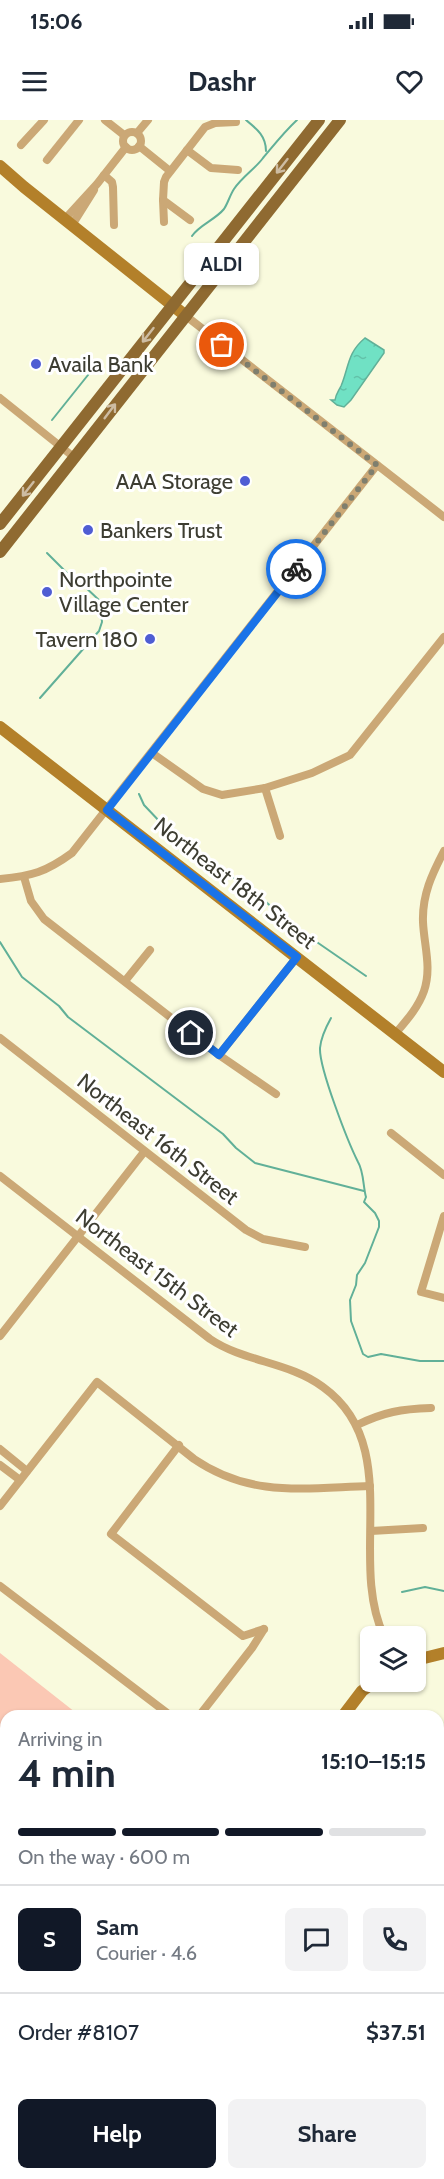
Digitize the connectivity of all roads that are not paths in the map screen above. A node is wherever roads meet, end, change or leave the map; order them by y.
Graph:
1 (44, 120) edge
2 (79, 120) edge
3 (105, 120) edge
4 (147, 120) edge
5 (319, 120) edge
6 (340, 120) edge
7 (236, 122) dead end
8 (137, 133) junction
9 (124, 135) junction
10 (21, 145) dead end
11 (139, 146) junction
12 (126, 147) junction
13 (187, 150) junction
14 (47, 160) dead end
15 (0, 166) edge
16 (238, 170) dead end
17 (170, 171) junction
18 (104, 175) junction
19 (163, 200) junction
20 (190, 220) dead end
21 (68, 222) junction
22 (164, 222) dead end
23 (114, 225) dead end
24 (172, 305) junction
25 (186, 316) junction
26 (0, 398) edge
27 (61, 446) junction
28 (75, 458) junction
29 (377, 465) junction
30 (444, 517) edge
31 (0, 524) edge
32 (0, 552) edge
33 (444, 638) edge
34 (0, 727) edge
35 (152, 753) junction
36 (265, 788) junction
37 (107, 810) junction
38 (280, 836) dead end
39 (444, 851) edge
40 (24, 877) junction
41 (0, 879) edge
42 (150, 950) dead end
43 (297, 957) junction
44 (125, 981) junction
45 (395, 1034) junction
46 (0, 1038) edge
47 (219, 1055) junction
48 (444, 1072) edge
49 (276, 1094) dead end
50 (391, 1133) dead end
51 (144, 1152) junction
52 (444, 1175) edge
53 (0, 1176) edge
54 (444, 1215) edge
55 (78, 1236) junction
56 (305, 1247) dead end
57 (444, 1298) edge
58 (0, 1336) edge
59 (431, 1408) dead end
60 (357, 1425) junction
61 (179, 1445) junction
62 (0, 1449) edge
63 (0, 1465) edge
64 (27, 1471) junction
65 (20, 1480) junction
66 (370, 1486) junction
67 (0, 1506) edge
68 (423, 1528) dead end
69 (371, 1532) junction
70 (0, 1586) edge
71 (379, 1626) edge
72 (243, 1636) junction
73 (252, 1648) junction
74 (444, 1653) edge
75 (426, 1658) edge
76 (361, 1692) edge
77 (163, 1710) edge
78 (205, 1710) edge
79 (348, 1710) edge

1 - 10 street
2 - 14 street
3 - 9 street
4 - 8 street
5 -> 24 main road
6 - 25 main road
7 - 13 street
8 - 9 street
8 - 11 street
9 - 12 street
11 - 12 street
11 - 17 street
12 - 18 street
13 - 16 street
13 - 17 street
15 - 21 main road
17 - 19 street
18 - 21 street
18 - 23 street
19 - 20 street
19 - 22 street
21 - 24 main road
24 - 25 main road
24 -> 27 main road
28 -> 25 main road
25 - 29 street
26 - 27 street
27 - 28 street
27 -> 31 main road
28 - 32 main road
29 - 30 street
29 - 35 street
33 - 36 street
34 - 37 main road, Northeast 18th Street
35 - 36 street
35 - 37 street
36 - 38 street
37 - 40 street
37 - 43 main road, Northeast 18th Street
39 - 45 street
40 - 41 street
40 - 44 street
42 - 44 street
43 - 45 main road, Northeast 18th Street
43 - 47 street
44 - 47 street
45 - 48 main road, Northeast 18th Street
46 - 51 street, Northeast 16th Street
47 - 49 street
50 - 52 street
51 - 55 street
51 - 56 street, Northeast 16th Street
53 - 55 street, Northeast 15th Street
54 - 57 street
55 - 58 street
55 - 60 street, Northeast 15th Street
59 - 60 street
60 - 66 street, Northeast 15th Street
61 - 64 street
61 - 66 street
61 - 72 street
62 - 64 street
63 - 65 street
64 - 65 street
65 - 67 street
66 - 69 street, Northeast 15th Street
68 - 69 street
69 - 71 street, Northeast 15th Street
70 - 77 street
72 - 73 street
72 - 73 street
73 - 78 street
74 - 75 main road
76 - 79 main road

